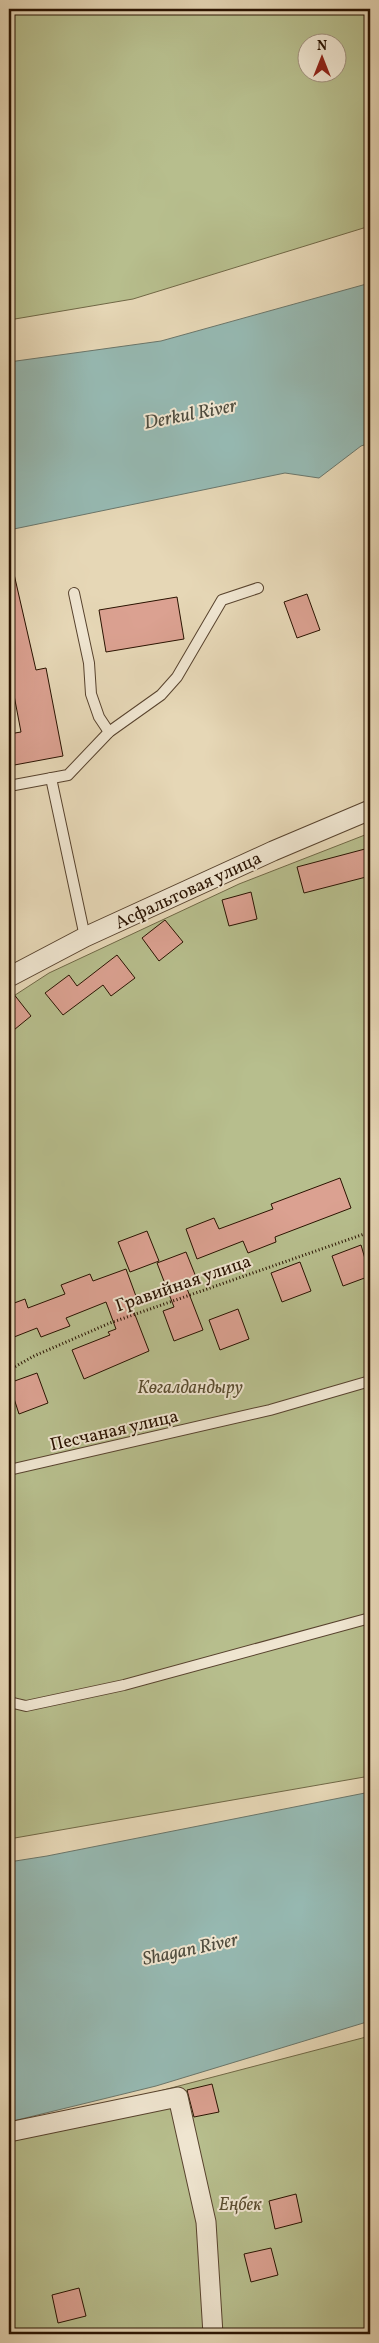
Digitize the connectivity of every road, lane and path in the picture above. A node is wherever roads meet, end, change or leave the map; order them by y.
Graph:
1 (258, 588) dead end
2 (74, 593) dead end
3 (109, 732) junction
4 (50, 778) junction
5 (9, 786) edge
6 (370, 810) edge
7 (85, 937) junction
8 (9, 977) edge
9 (370, 1232) edge
10 (9, 1370) edge
11 (370, 1381) edge
12 (9, 1470) edge
13 (370, 1618) edge
14 (9, 1702) edge
15 (9, 2132) edge
16 (213, 2334) edge

1 - 3 lane
2 - 3 lane
3 - 4 lane
4 - 5 lane
4 - 7 lane
6 - 7 street, Асфальтовая улица
7 - 8 street, Асфальтовая улица
9 - 10 path, Гравийная улица
11 - 12 lane, Песчаная улица
13 - 14 lane
15 - 16 street

